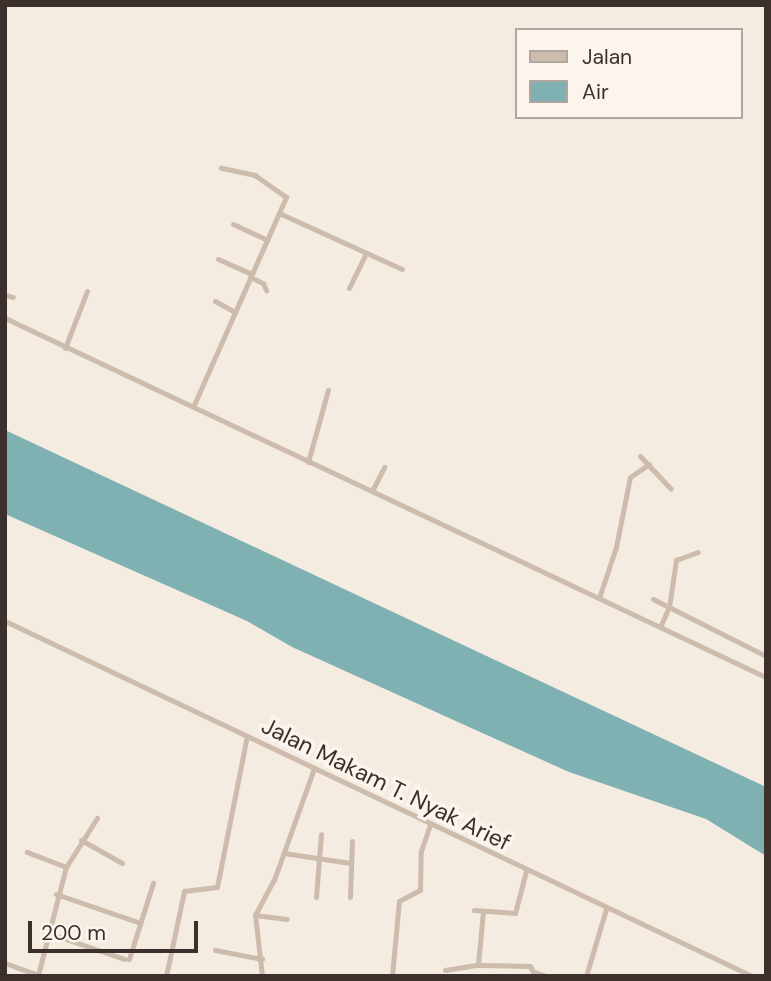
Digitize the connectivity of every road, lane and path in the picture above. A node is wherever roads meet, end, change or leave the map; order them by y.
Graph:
1 (221, 167) dead end
2 (279, 214) junction
3 (233, 224) dead end
4 (267, 240) junction
5 (365, 255) junction
6 (218, 259) dead end
7 (402, 269) dead end
8 (251, 276) junction
9 (349, 288) dead end
10 (266, 290) dead end
11 (87, 291) dead end
12 (5, 295) edge
13 (13, 297) dead end
14 (215, 301) dead end
15 (235, 312) junction
16 (5, 318) edge
17 (65, 348) junction
18 (328, 390) dead end
19 (194, 404) junction
20 (640, 456) dead end
21 (309, 459) junction
22 (649, 464) junction
23 (384, 467) dead end
24 (671, 489) dead end
25 (372, 491) junction
26 (698, 552) dead end
27 (599, 598) junction
28 (653, 599) dead end
29 (669, 608) junction
30 (5, 621) edge
31 (661, 625) junction
32 (766, 656) edge
33 (766, 677) edge
34 (247, 736) junction
35 (314, 768) junction
36 (97, 817) dead end
37 (430, 825) junction
38 (321, 834) dead end
39 (81, 840) junction
40 (352, 841) dead end
41 (27, 852) dead end
42 (284, 853) junction
43 (317, 860) junction
44 (122, 863) dead end
45 (350, 863) junction
46 (66, 867) junction
47 (526, 871) junction
48 (153, 883) dead end
49 (56, 894) junction
50 (316, 897) dead end
51 (350, 897) dead end
52 (606, 909) junction
53 (474, 910) dead end
54 (483, 911) junction
55 (255, 915) junction
56 (287, 919) dead end
57 (140, 923) junction
58 (51, 934) junction
59 (215, 950) dead end
60 (261, 959) junction
61 (5, 963) edge
62 (478, 965) junction
63 (445, 970) dead end
64 (535, 974) edge
65 (37, 975) edge
66 (48, 976) edge
67 (166, 976) edge
68 (262, 976) edge
69 (392, 976) edge
70 (547, 976) edge
71 (586, 976) edge
72 (752, 976) edge

1 - 2 street
2 - 4 street
2 - 5 street
3 - 4 street
4 - 8 street
5 - 7 street
5 - 9 street
6 - 8 street
8 - 10 street
8 - 15 street
11 - 17 street
12 - 13 street
14 - 15 street
15 - 19 street
16 - 17 street
17 - 19 street
18 - 21 street
19 - 21 street
20 - 22 street
21 - 25 street
22 - 24 street
22 - 27 street
23 - 25 street
25 - 27 street
26 - 29 street
27 - 31 street
28 - 29 street
29 - 31 street
29 - 32 street
30 - 34 street, Jalan Makam T. Nyak Arief
31 - 33 street
34 - 35 street, Jalan Makam T. Nyak Arief
34 - 67 street
35 - 37 street, Jalan Makam T. Nyak Arief
35 - 42 street
36 - 39 street
37 - 47 street, Jalan Makam T. Nyak Arief
37 - 69 street
38 - 43 street
39 - 44 street
39 - 46 street
40 - 45 street
41 - 46 street
42 - 43 street
42 - 55 street
43 - 45 street
43 - 50 street
45 - 51 street
46 - 49 street
47 - 52 street, Jalan Makam T. Nyak Arief
47 - 54 street
48 - 57 street
49 - 57 street
49 - 58 street
52 - 71 street
52 - 72 street, Jalan Makam T. Nyak Arief
53 - 54 street
54 - 62 street
55 - 56 street
55 - 60 street
57 - 58 street
58 - 65 street
59 - 60 street
60 - 68 street
61 - 65 street
62 - 63 street
62 - 64 street
64 - 70 street
65 - 66 street

